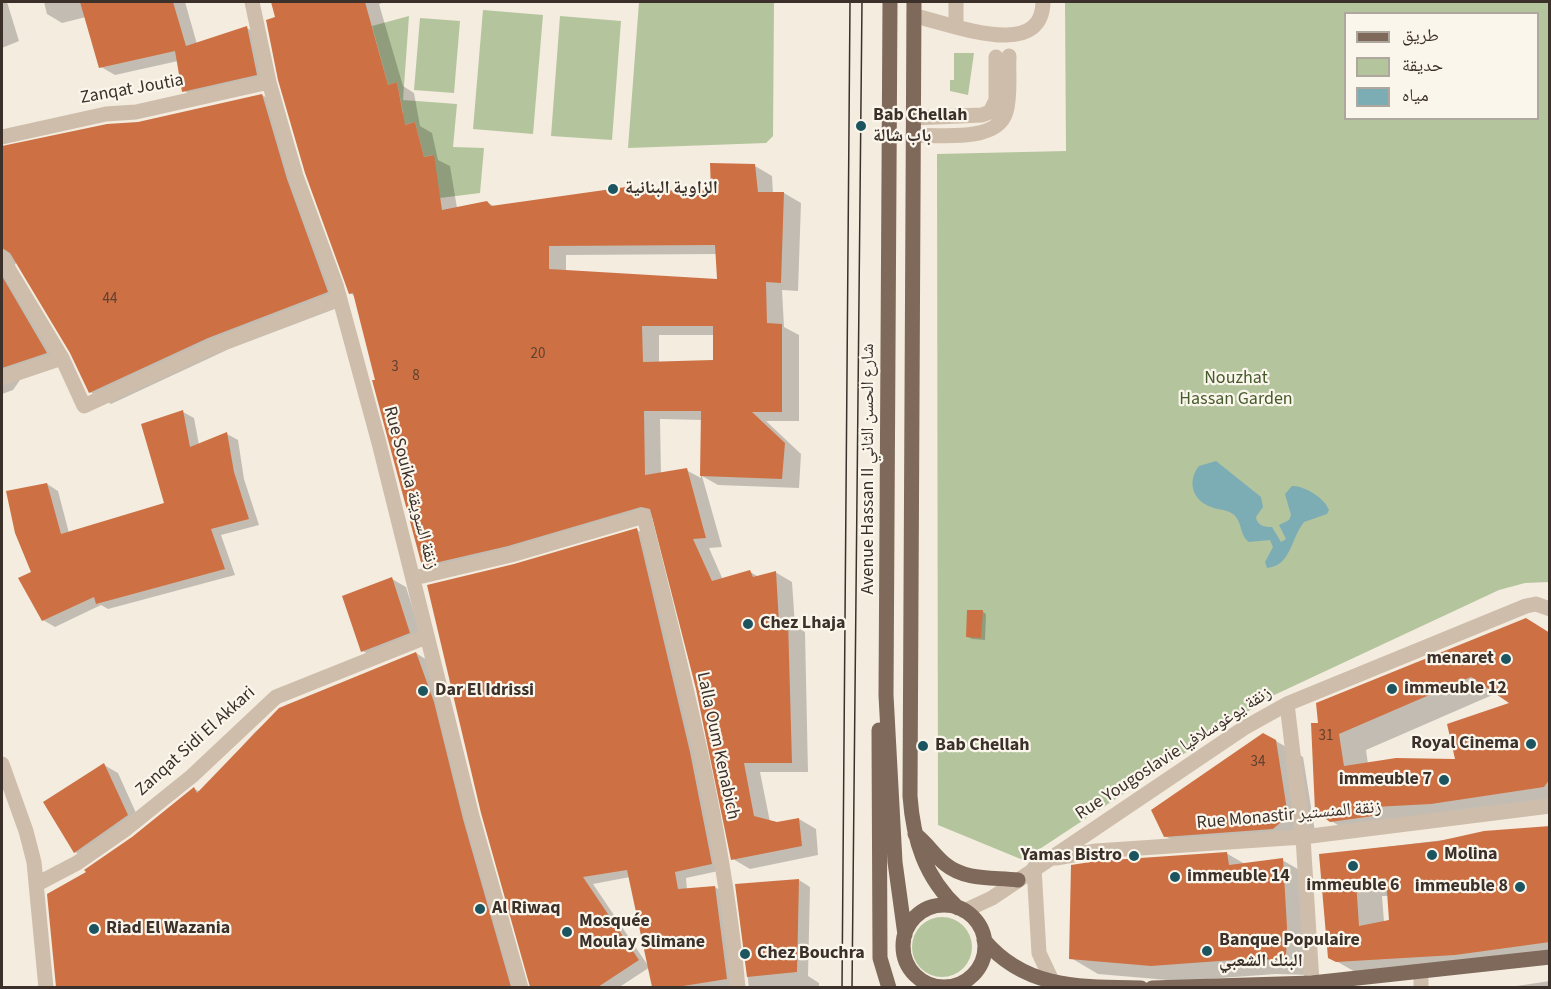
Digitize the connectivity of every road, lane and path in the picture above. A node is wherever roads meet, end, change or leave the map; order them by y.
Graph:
1 (252, 2) edge
2 (890, 2) edge
3 (956, 2) edge
4 (1043, 2) edge
5 (914, 9) edge
6 (956, 26) junction
7 (269, 82) junction
8 (913, 118) junction
9 (913, 135) junction
10 (2, 137) edge
11 (2, 258) edge
12 (338, 299) junction
13 (62, 358) junction
14 (2, 378) edge
15 (414, 578) junction
16 (1550, 609) edge
17 (426, 636) junction
18 (886, 695) junction
19 (1287, 704) junction
20 (2, 764) edge
21 (1550, 806) edge
22 (915, 834) junction
23 (1303, 837) junction
24 (1034, 868) junction
25 (1018, 880) junction
26 (37, 884) junction
27 (961, 909) junction
28 (905, 935) junction
29 (984, 940) junction
30 (1550, 957) edge
31 (979, 967) junction
32 (1421, 971) junction
33 (917, 981) edge
34 (1312, 983) junction
35 (1054, 985) junction
36 (46, 987) edge
37 (521, 987) edge
38 (738, 987) edge
39 (889, 987) edge
40 (974, 987) edge
41 (1141, 987) edge
42 (1152, 987) edge
43 (1421, 987) edge

1 - 7 street, Rue Souika زنقة السويقة
2 - 18 main road, Avenue Hassan II شارع الحسن الثاني
3 - 6 street
4 - 6 street
5 - 6 street
5 - 8 main road
7 - 10 street, Zanqat Joutia
7 - 12 street, Rue Souika زنقة السويقة
8 - 9 main road
8 - 9 street
9 - 22 main road
11 - 13 street
12 - 13 street
12 - 15 street, Rue Souika زنقة السويقة
13 - 14 street
15 - 17 street, Rue Souika زنقة السويقة
15 - 38 street, Lalla Oum Kenabich
16 - 19 street, Rue Yougoslavie زنقة يوغوسلافيا
17 - 26 street, Zanqat Sidi El Akkari
17 - 37 street, Rue Souika زنقة السويقة
18 - 28 main road, Avenue Hassan II شارع الحسن الثاني
18 - 39 main road
19 - 23 street
19 - 24 street, Rue Yougoslavie زنقة يوغوسلافيا
20 - 26 street
21 - 23 street, Rue Monastir زنقة المنستير
22 - 25 main road
22 - 27 main road
23 - 24 street, Rue Monastir زنقة المنستير
23 - 34 street
24 - 25 street, Rue Yougoslavie زنقة يوغوسلافيا
24 - 35 street
25 - 27 street, Rue Yougoslavie زنقة يوغوسلافيا
26 - 36 street
27 - 28 main road
27 - 29 main road
28 - 33 main road
29 - 31 main road
29 - 35 main road
30 - 32 main road
31 - 33 main road
31 - 40 main road
32 - 34 main road
32 - 43 street
34 - 42 main road
35 - 41 main road

